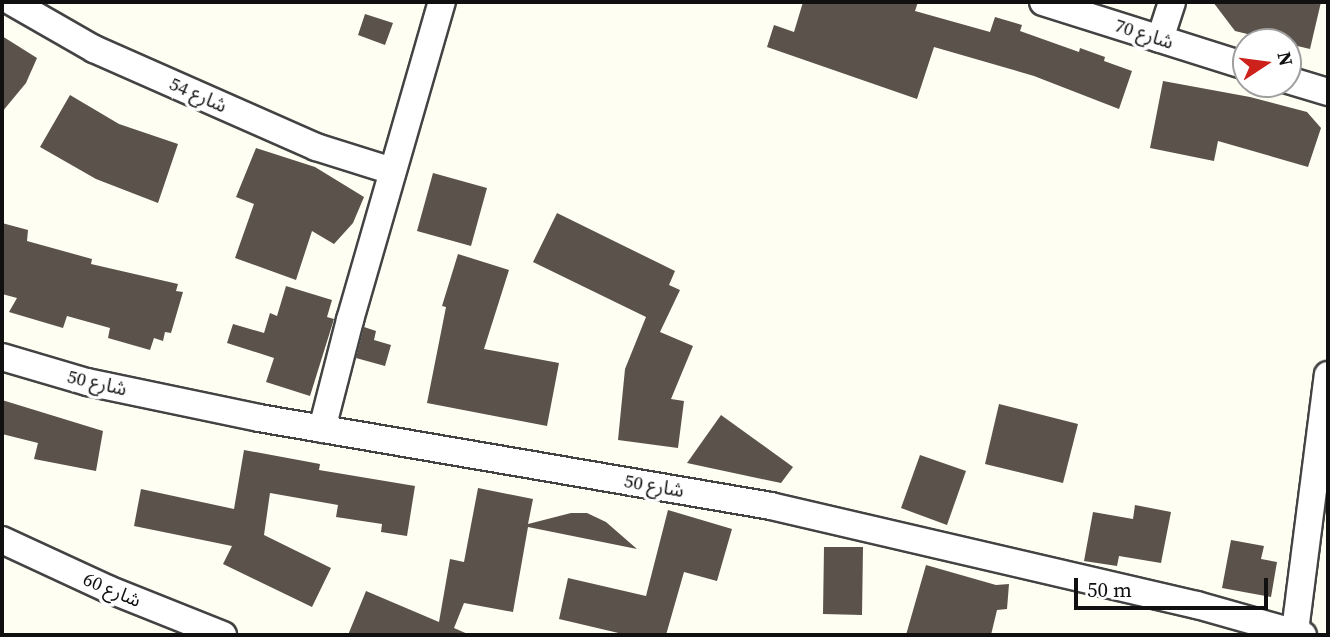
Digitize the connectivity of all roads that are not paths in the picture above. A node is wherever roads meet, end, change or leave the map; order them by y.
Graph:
1 (12, 2) edge
2 (442, 2) edge
3 (1043, 2) edge
4 (1172, 2) edge
5 (1160, 39) junction
6 (1232, 62) edge
7 (1302, 84) edge
8 (1328, 92) edge
9 (392, 170) junction
10 (2, 358) edge
11 (1328, 375) edge
12 (322, 429) junction
13 (2, 540) edge
14 (1299, 633) edge
15 (223, 635) edge

1 - 9 street, شارع 54
2 - 9 street
3 - 5 street, شارع 70
4 - 5 street
5 - 6 street, شارع 70
7 - 8 street
9 - 12 street
10 - 12 street, شارع 50
11 - 14 street
12 - 14 street, شارع 50
13 - 15 street, شارع 60

